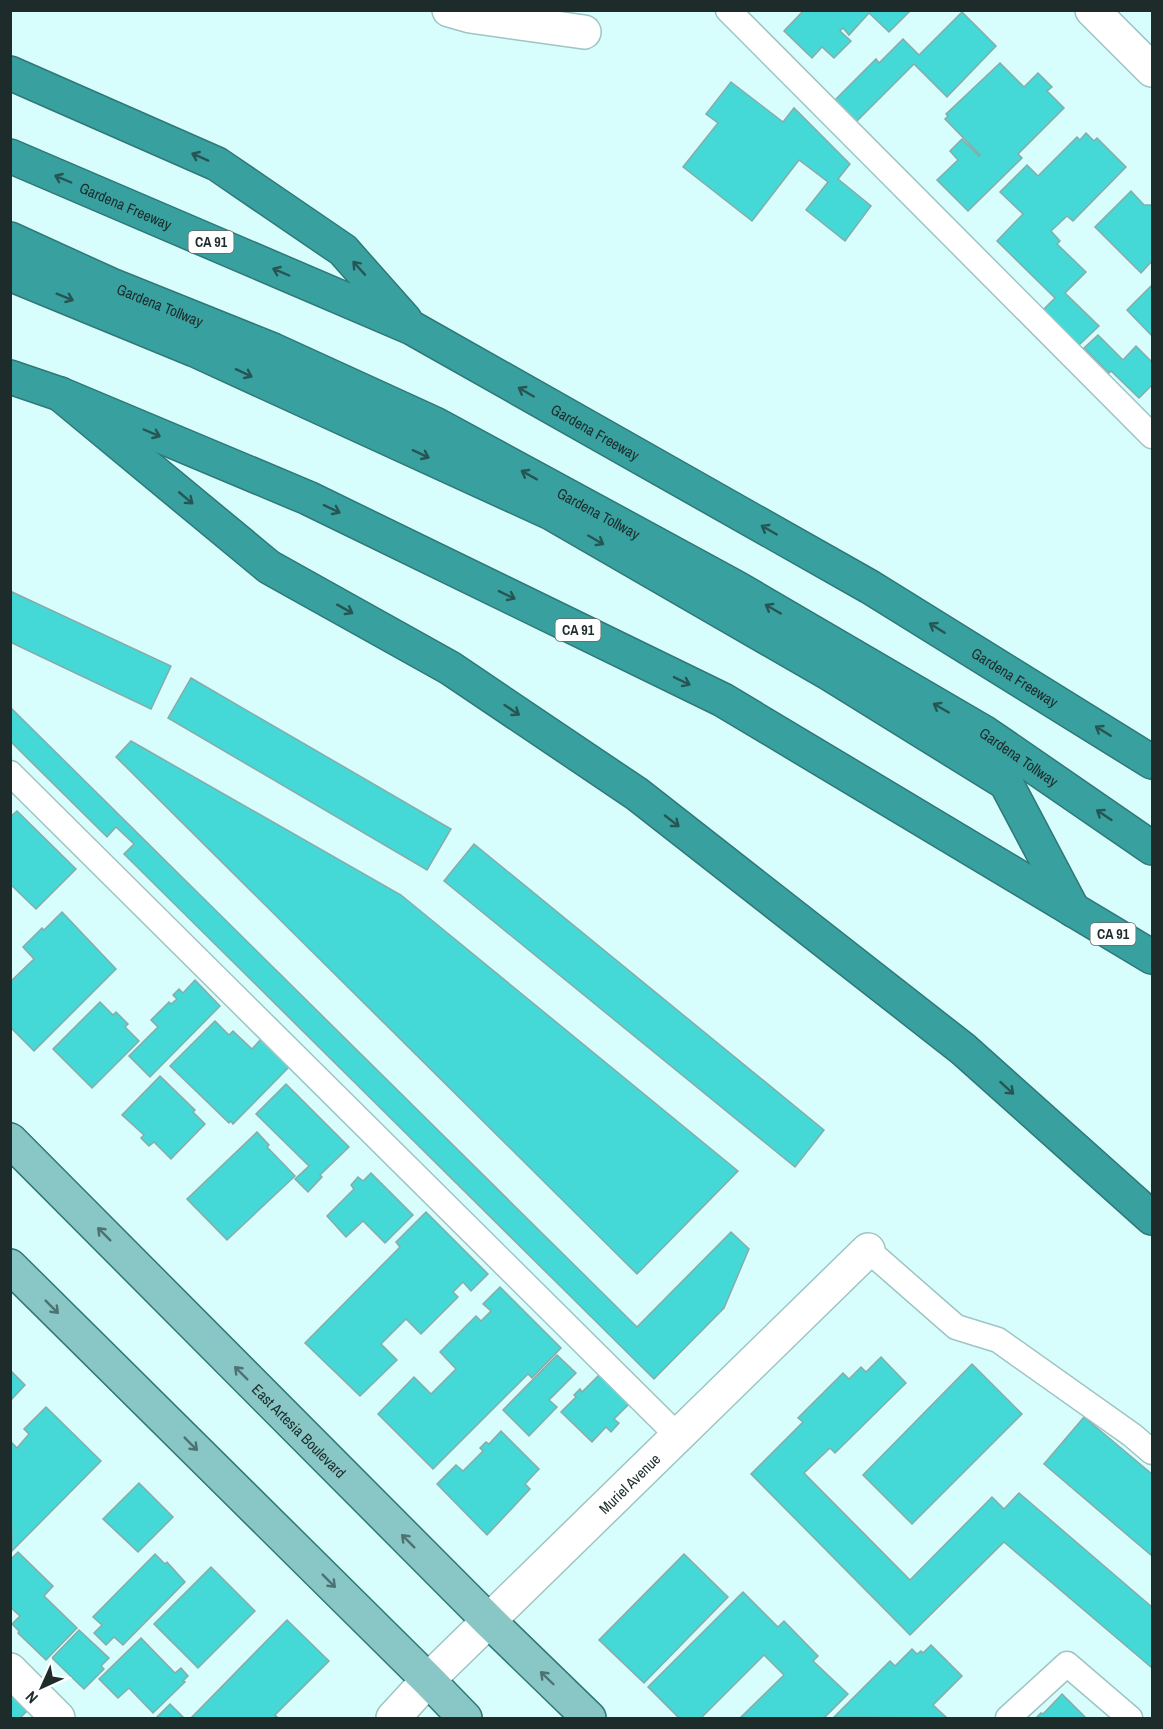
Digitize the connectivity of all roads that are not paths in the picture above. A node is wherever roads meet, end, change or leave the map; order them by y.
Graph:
1 (449, 10) edge
2 (728, 10) edge
3 (1092, 10) edge
4 (584, 33) dead end
5 (1152, 70) edge
6 (10, 73) edge
7 (10, 156) edge
8 (10, 239) edge
9 (10, 274) edge
10 (412, 328) junction
11 (10, 377) edge
12 (60, 394) junction
13 (1152, 436) edge
14 (1152, 762) edge
15 (10, 773) edge
16 (1152, 848) edge
17 (1073, 910) junction
18 (1152, 957) edge
19 (10, 1140) edge
20 (1152, 1218) edge
21 (868, 1250) joint
22 (10, 1266) edge
23 (678, 1436) junction
24 (1152, 1452) edge
25 (489, 1621) junction
26 (10, 1670) edge
27 (428, 1680) junction
28 (58, 1719) edge
29 (393, 1719) edge
30 (465, 1719) edge
31 (589, 1719) edge
32 (1008, 1719) edge
33 (1130, 1719) edge

1 - 4 street
2 - 13 lane
3 - 5 street
10 -> 6 highway
10 -> 7 highway, Gardena Freeway / CA 91
16 -> 8 highway, Gardena Tollway
9 -> 17 highway, Gardena Tollway
14 -> 10 highway, Gardena Freeway / CA 91
11 - 12 highway, CA 91
12 -> 17 highway, CA 91
12 -> 20 highway
15 - 23 lane
17 - 18 highway, CA 91
25 -> 19 main road, East Artesia Boulevard
21 - 23 street, Muriel Avenue
21 - 24 lane
22 -> 27 main road
23 - 25 street, Muriel Avenue
25 - 27 street, Muriel Avenue
31 -> 25 main road, East Artesia Boulevard
26 - 28 street
27 - 29 street, Muriel Avenue
27 - 30 main road
32 - 33 lane

